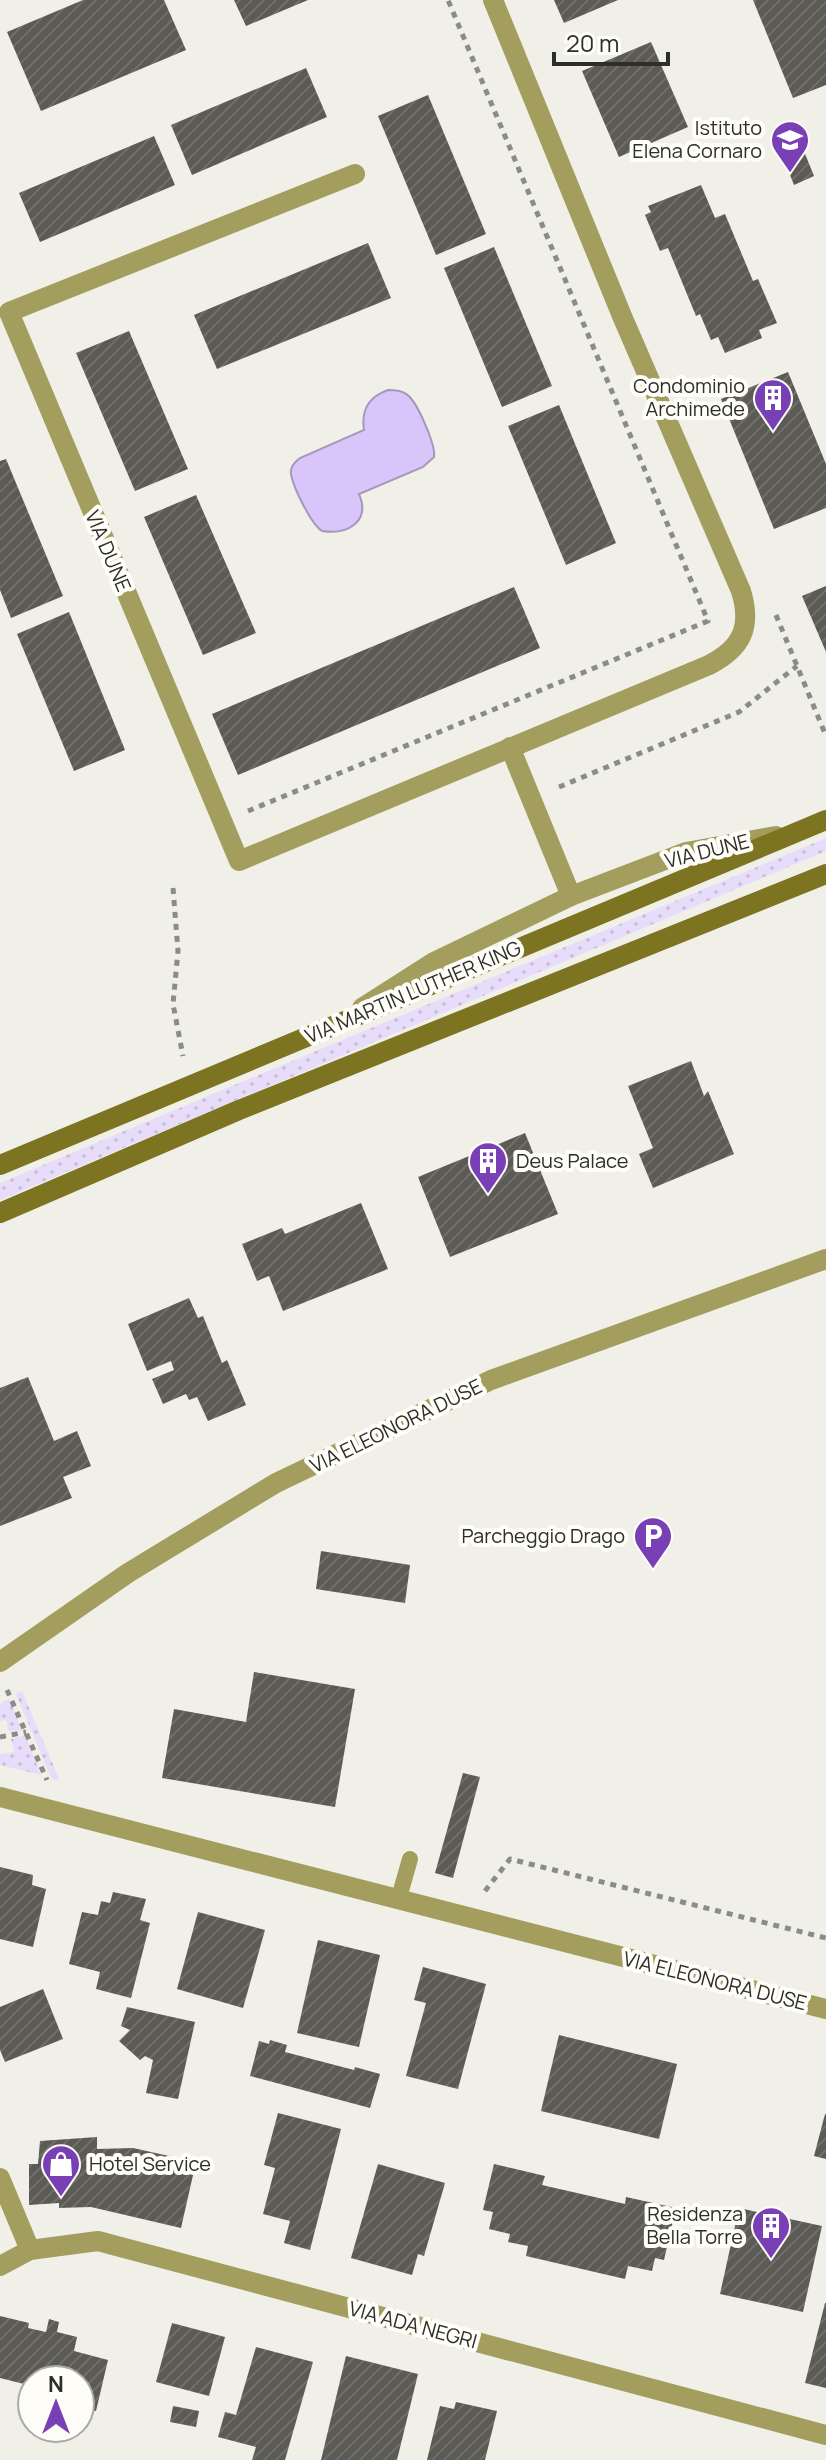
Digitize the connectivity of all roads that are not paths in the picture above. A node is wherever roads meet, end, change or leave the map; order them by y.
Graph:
1 (493, 0) edge
2 (355, 174) dead end
3 (510, 747) junction
4 (826, 820) edge
5 (800, 831) junction
6 (826, 874) edge
7 (571, 896) junction
8 (342, 1021) junction
9 (0, 1165) edge
10 (0, 1213) edge
11 (826, 1259) edge
12 (0, 1662) edge
13 (0, 1797) edge
14 (410, 1859) dead end
15 (398, 1901) junction
16 (826, 2009) edge
17 (0, 2178) edge
18 (30, 2250) junction
19 (0, 2266) edge
20 (826, 2435) edge

1 - 3 street, VIA DUNE
2 - 3 street, VIA DUNE
3 - 7 street
4 - 5 main road, VIA MARTIN LUTHER KING
5 - 7 street, VIA DUNE
5 - 8 main road, VIA MARTIN LUTHER KING
6 - 10 main road
7 - 8 street, VIA DUNE
8 - 9 main road, VIA MARTIN LUTHER KING
11 - 12 street, VIA ELEONORA DUSE
13 - 15 street, VIA ELEONORA DUSE
14 - 15 lane
15 - 16 street, VIA ELEONORA DUSE
17 - 18 street
18 - 19 street, VIA ADA NEGRI
18 - 20 street, VIA ADA NEGRI

